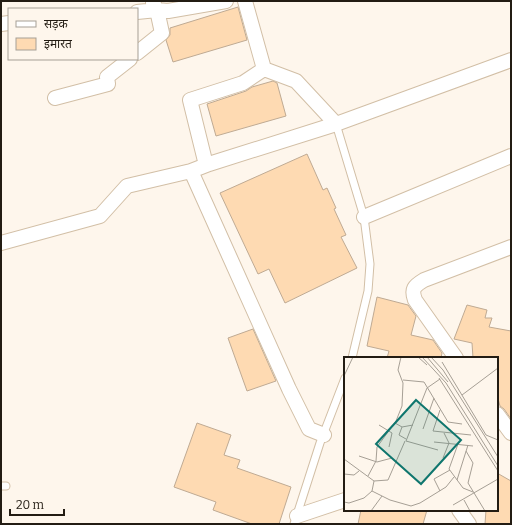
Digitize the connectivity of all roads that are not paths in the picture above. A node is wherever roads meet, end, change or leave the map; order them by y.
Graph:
1 (226, 1) edge
2 (245, 1) edge
3 (155, 6) edge
4 (138, 12) edge
5 (138, 52) edge
6 (129, 60) edge
7 (511, 60) edge
8 (264, 69) junction
9 (55, 98) dead end
10 (336, 124) junction
11 (511, 156) edge
12 (206, 165) junction
13 (191, 171) junction
14 (364, 217) junction
15 (1, 243) edge
16 (511, 247) edge
17 (352, 357) edge
18 (455, 357) edge
19 (344, 381) edge
20 (498, 415) edge
21 (511, 433) edge
22 (324, 435) junction
23 (344, 500) edge
24 (460, 511) edge
25 (295, 520) edge
26 (469, 524) edge

1 - 3 street
2 - 8 street
3 - 4 street
3 - 5 street
6 - 9 street
7 - 10 street
8 - 10 street
8 - 12 street
10 - 12 street
10 - 14 lane
11 - 14 street
12 - 13 street
13 - 15 street
13 - 22 street
14 - 17 lane
16 - 18 street
19 - 22 lane
20 - 21 street
22 - 25 lane
23 - 25 street
24 - 26 street

